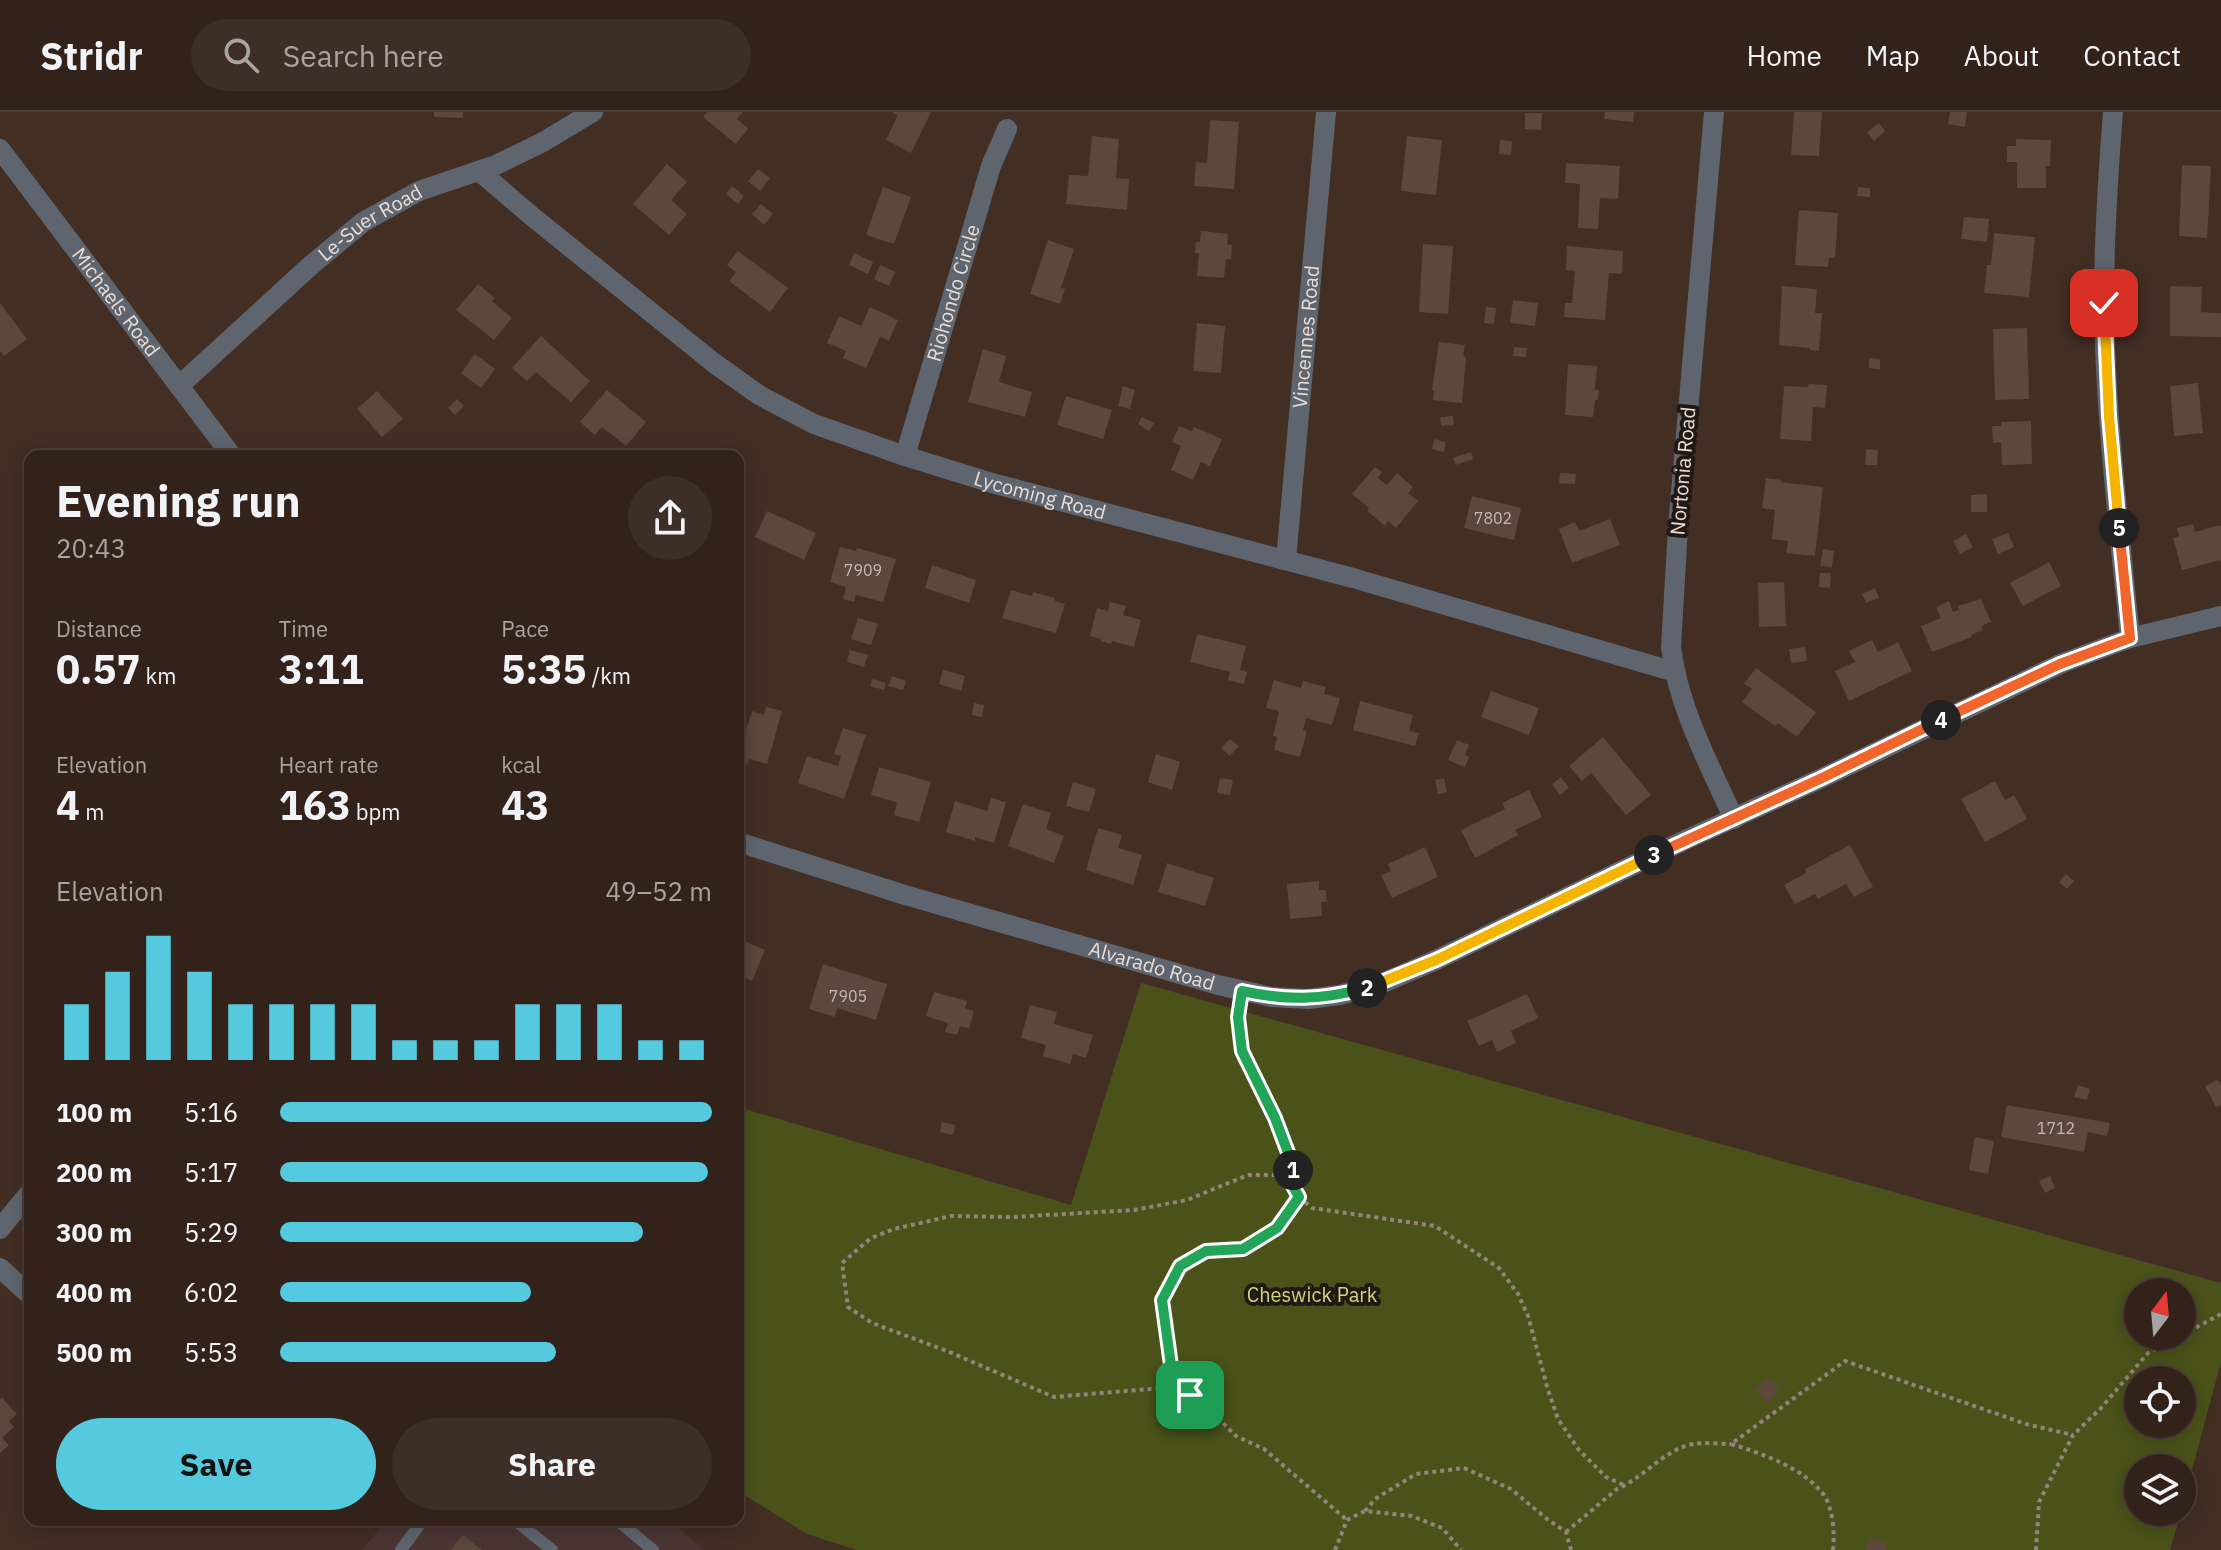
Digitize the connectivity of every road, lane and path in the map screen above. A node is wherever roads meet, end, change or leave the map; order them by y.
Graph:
1 (593, 112) edge
2 (1326, 112) edge
3 (1714, 112) edge
4 (2113, 112) edge
5 (1007, 129) dead end
6 (0, 149) edge
7 (479, 171) junction
8 (179, 386) junction
9 (227, 450) edge
10 (905, 456) junction
11 (1286, 560) junction
12 (2221, 616) edge
13 (2130, 638) junction
14 (1675, 672) junction
15 (1734, 819) junction
16 (744, 844) edge
17 (1242, 991) junction
18 (1293, 1186) junction
19 (1299, 1197) junction
20 (24, 1199) edge
21 (0, 1229) edge
22 (0, 1268) edge
23 (24, 1290) edge
24 (2221, 1314) edge
25 (2196, 1327) edge
26 (2154, 1350) edge
27 (1174, 1387) junction
28 (2073, 1435) junction
29 (1731, 1444) junction
30 (1626, 1486) junction
31 (1365, 1511) junction
32 (1347, 1520) junction
33 (419, 1526) edge
34 (522, 1526) edge
35 (624, 1526) edge
36 (1566, 1532) junction
37 (401, 1550) edge
38 (552, 1550) edge
39 (653, 1550) edge
40 (1335, 1550) edge
41 (1461, 1550) edge
42 (1571, 1550) edge
43 (1833, 1550) edge
44 (2036, 1550) edge

1 - 7 street, Le-Suer Road
2 - 11 street, Vincennes Road
3 - 14 street, Nortonia Road
4 - 13 street
5 - 10 street, Riohondo Circle
6 - 8 street, Michaels Road
7 - 8 street, Le-Suer Road
7 - 10 street, Lycoming Road
8 - 9 street, Michaels Road
10 - 11 street, Lycoming Road
11 - 14 street, Lycoming Road
12 - 13 street, Alvarado Road
13 - 15 street, Alvarado Road
14 - 15 street, Nortonia Road
15 - 17 street, Alvarado Road
16 - 17 street, Alvarado Road
17 - 18 path
18 - 19 path
18 - 27 path
19 - 27 path
19 - 30 path
20 - 21 street
22 - 23 street
24 - 25 path
26 - 28 path
27 - 32 path
28 - 29 path
28 - 44 path
29 - 30 path
29 - 43 path
30 - 36 path
31 - 32 path
31 - 36 path
31 - 41 path
32 - 40 path
33 - 37 lane
34 - 38 lane
35 - 39 lane
36 - 42 path

